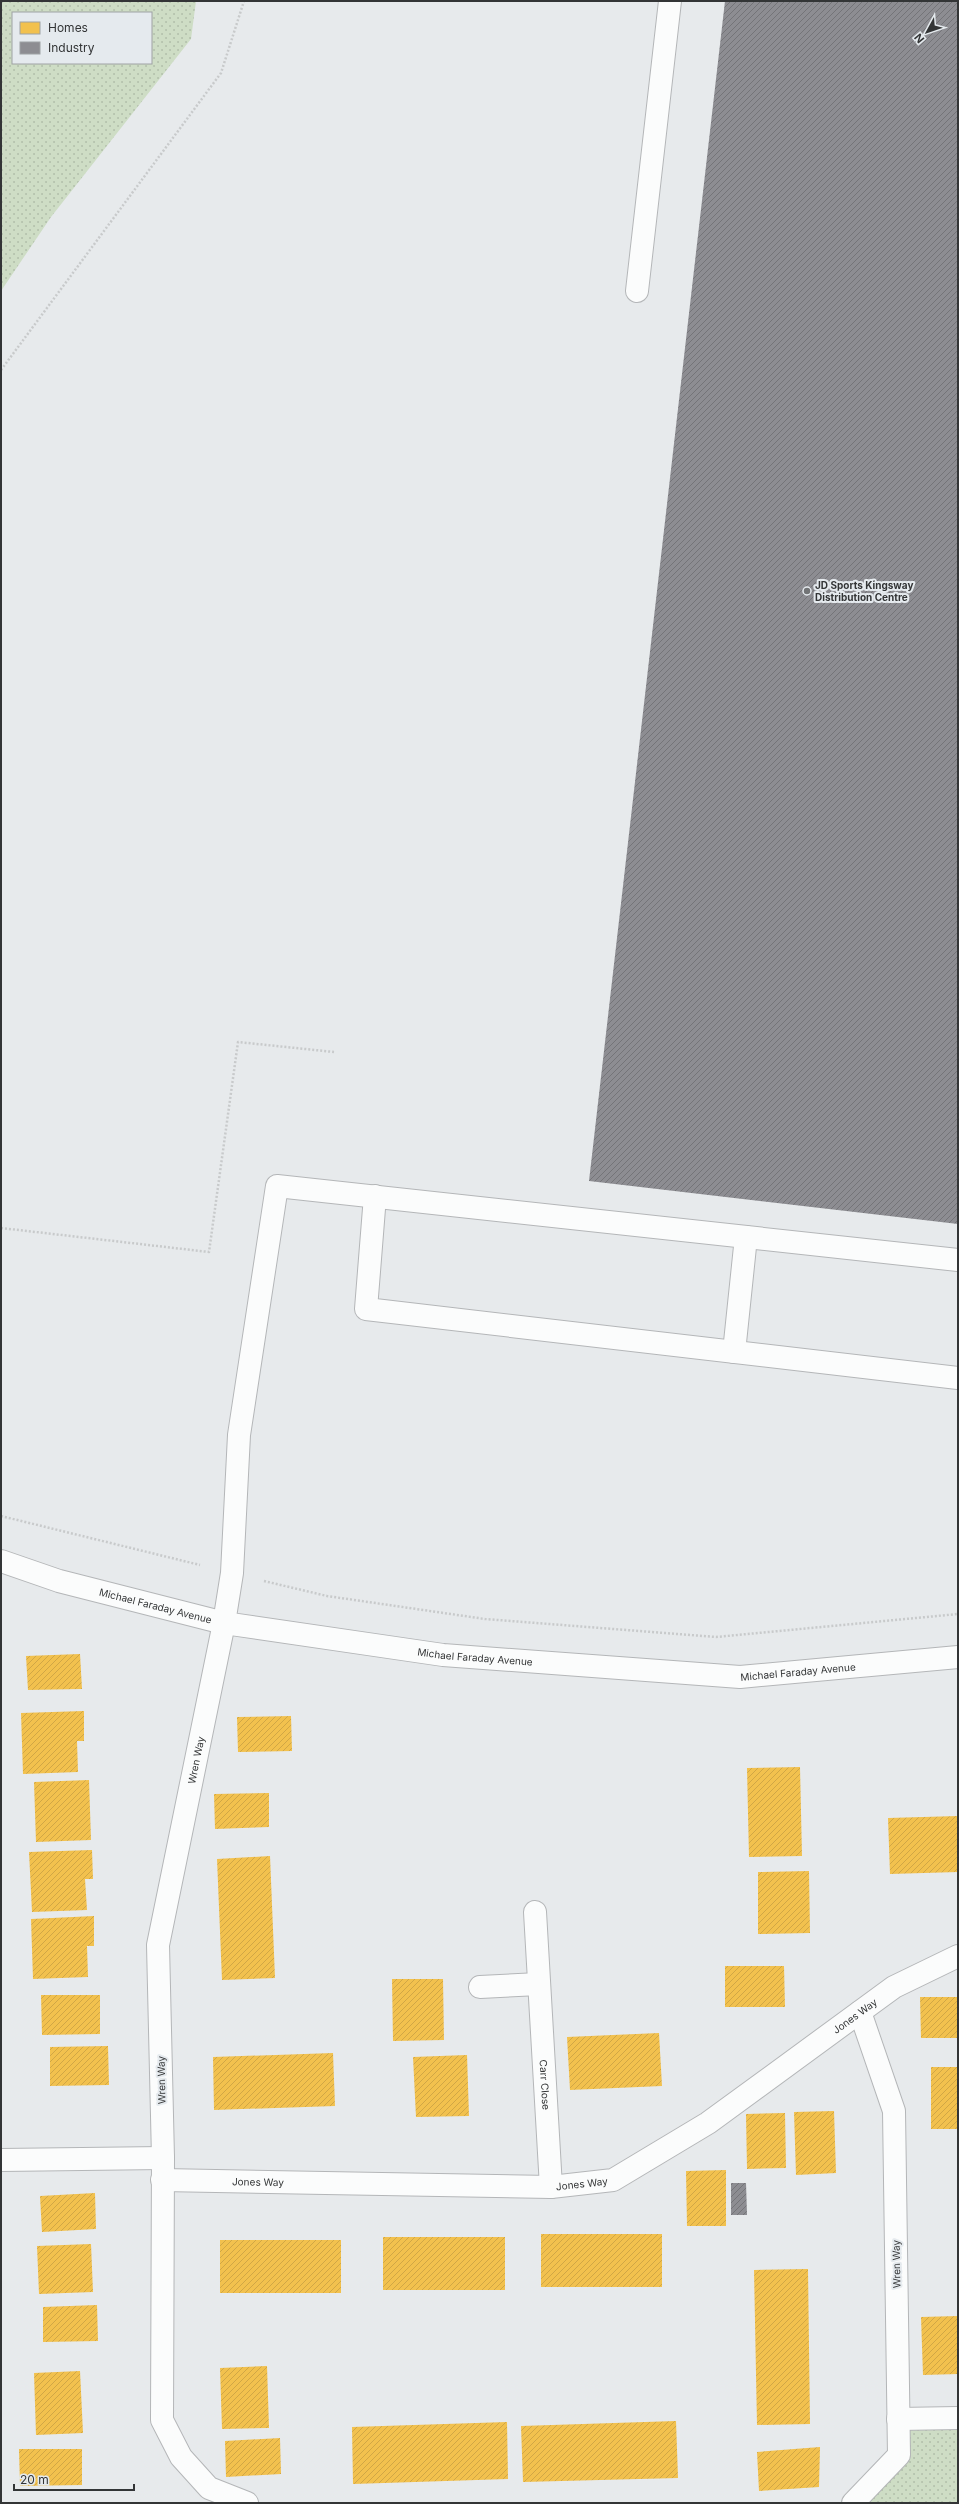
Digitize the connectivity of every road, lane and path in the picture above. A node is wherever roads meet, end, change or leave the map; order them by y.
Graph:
1 (244, 1) edge
2 (670, 1) edge
3 (637, 291) dead end
4 (1, 370) edge
5 (334, 1052) dead end
6 (375, 1196) junction
7 (1, 1228) edge
8 (746, 1237) junction
9 (958, 1260) edge
10 (734, 1352) junction
11 (958, 1378) edge
12 (1, 1516) edge
13 (1, 1561) edge
14 (232, 1573) junction
15 (958, 1614) edge
16 (224, 1623) junction
17 (958, 1657) edge
18 (535, 1912) dead end
19 (958, 1956) edge
20 (539, 1984) junction
21 (480, 1987) dead end
22 (860, 2012) junction
23 (163, 2158) junction
24 (1, 2160) edge
25 (162, 2180) junction
26 (550, 2187) junction
27 (958, 2418) edge
28 (898, 2419) junction
29 (247, 2503) edge
30 (853, 2503) edge

1 - 4 path
2 - 3 street
5 - 7 path
6 - 8 street
6 - 10 street
6 - 14 street, Wren Way
8 - 9 street
8 - 10 street
10 - 11 street
12 - 14 path
13 - 16 street, Michael Faraday Avenue
14 - 15 path
14 - 16 street, Wren Way
16 - 17 street, Michael Faraday Avenue
16 - 23 street, Wren Way
18 - 20 street, Carr Close
19 - 22 street, Jones Way
20 - 21 street
20 - 26 street, Carr Close
22 - 26 street, Jones Way
22 - 28 street, Wren Way
23 - 24 street
23 - 25 street, Wren Way
25 - 26 street, Jones Way
25 - 29 street, Wren Way
27 - 28 street
28 - 30 street, Wren Way

